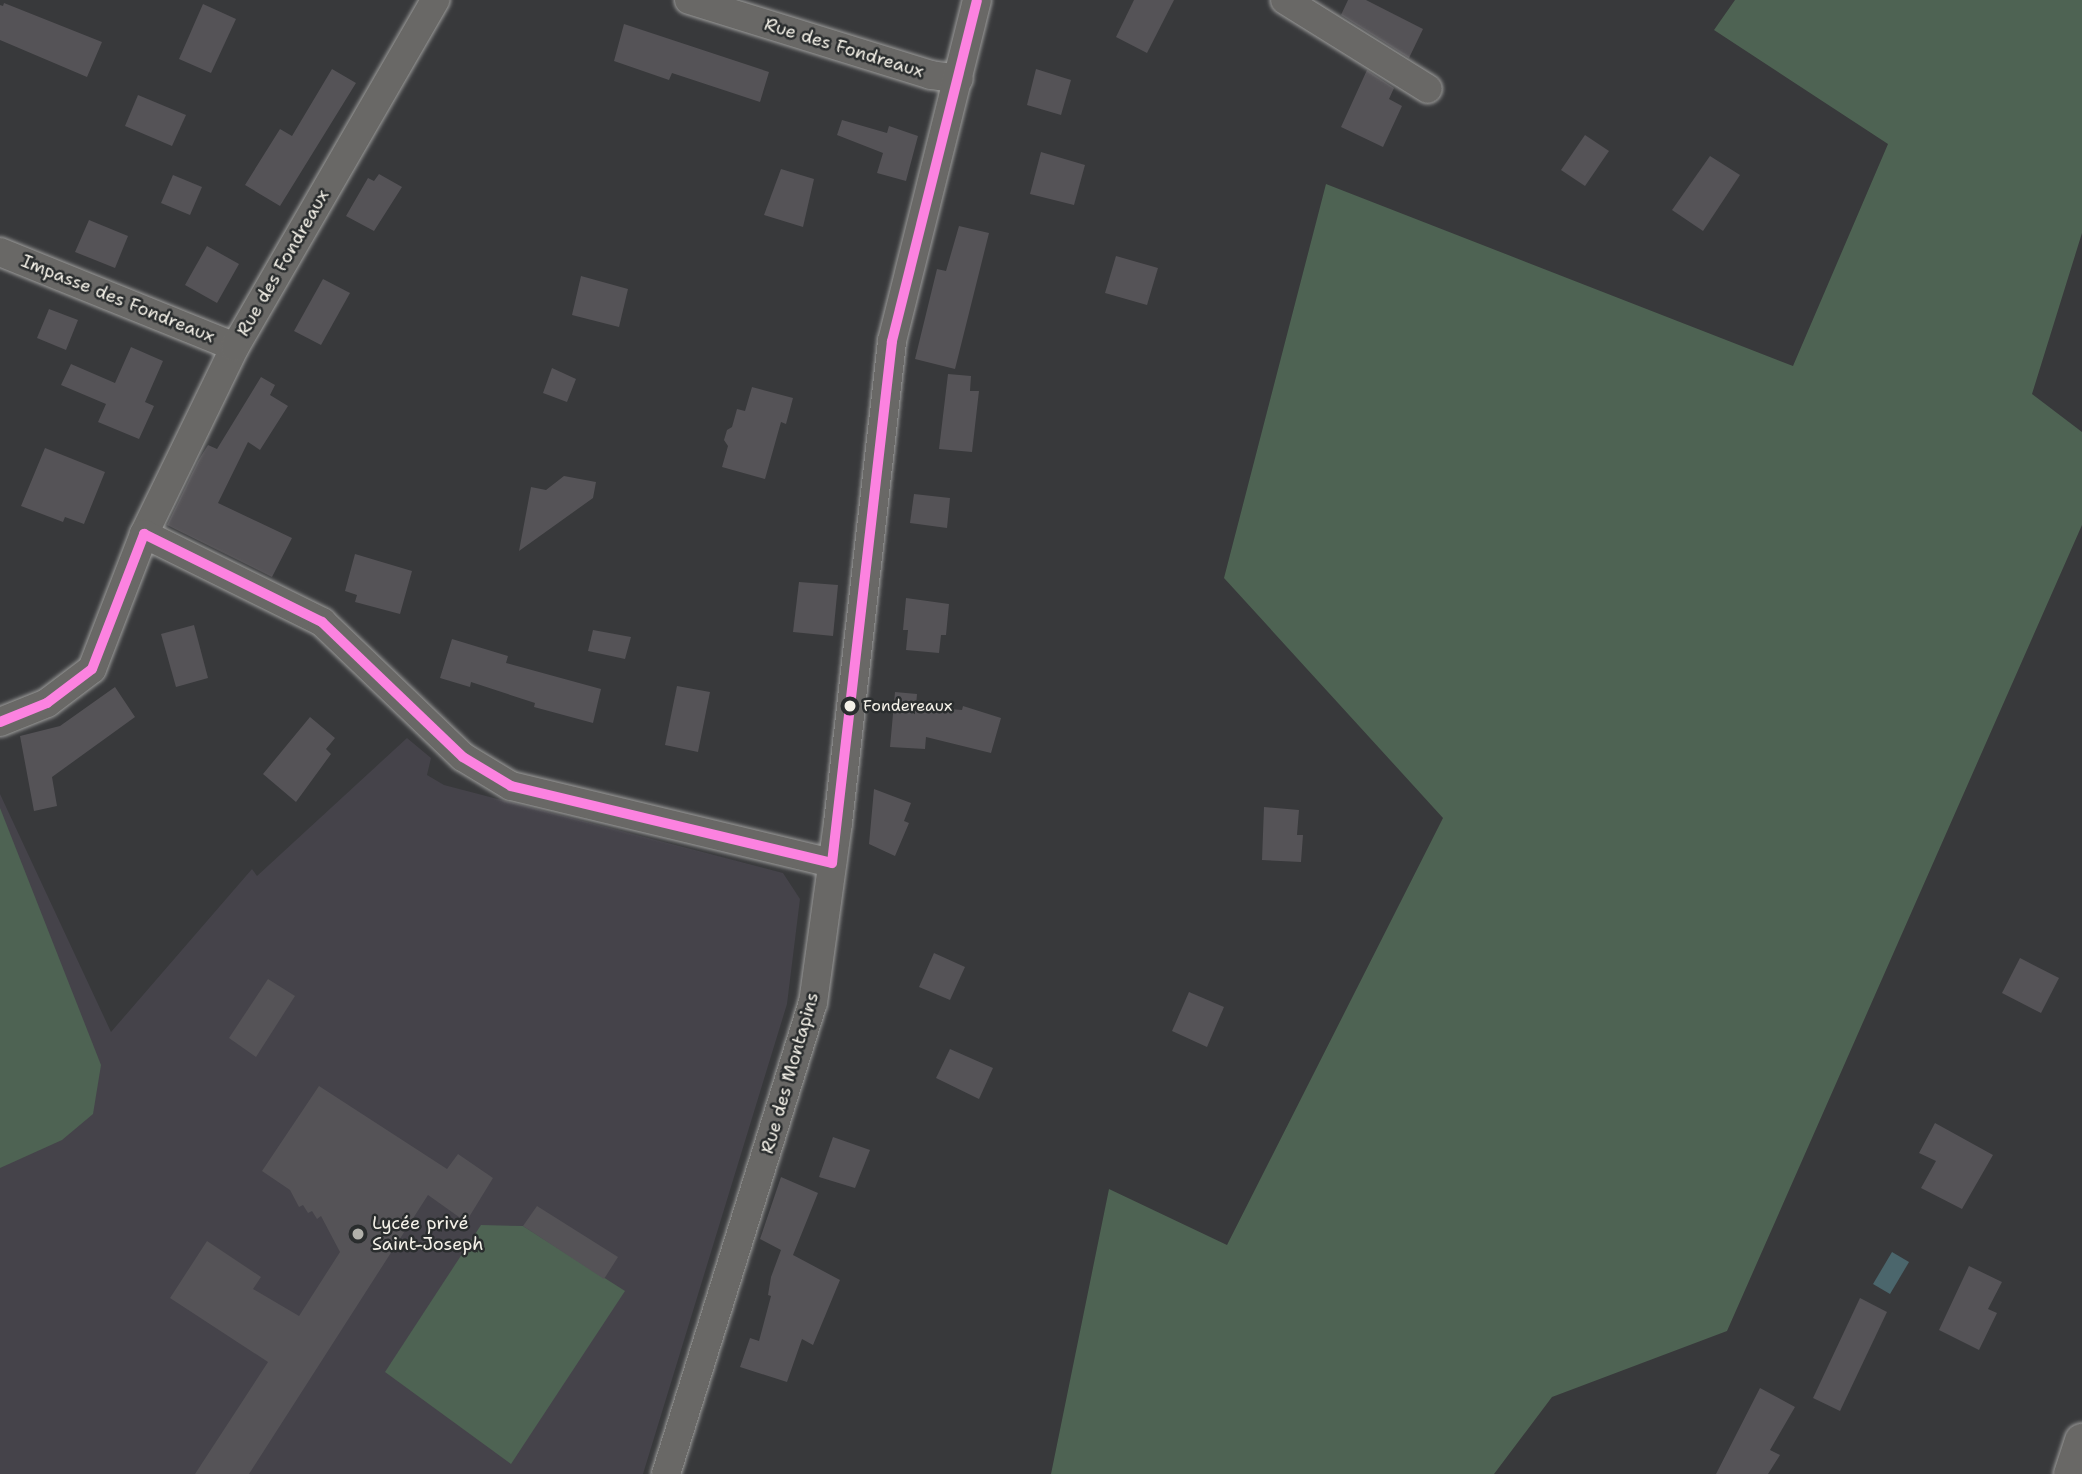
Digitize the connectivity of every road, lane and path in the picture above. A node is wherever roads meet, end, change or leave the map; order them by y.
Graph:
1 (435, 0) edge
2 (690, 0) edge
3 (977, 0) edge
4 (1291, 1) edge
5 (959, 79) junction
6 (1427, 89) dead end
7 (0, 251) edge
8 (235, 347) junction
9 (144, 534) junction
10 (0, 722) edge
11 (832, 863) junction
12 (2082, 1441) edge
13 (666, 1474) edge
14 (2071, 1474) edge

1 - 8 street, Rue des Fondreaux
2 - 5 street, Rue des Fondreaux
3 - 5 street, Rue des Montapins
4 - 6 street
5 - 11 street, Rue des Montapins
7 - 8 street, Impasse des Fondreaux
8 - 9 street, Rue des Fondreaux
9 - 10 street, Rue des Fondreaux
9 - 11 street
11 - 13 street, Rue des Montapins
12 - 14 street

